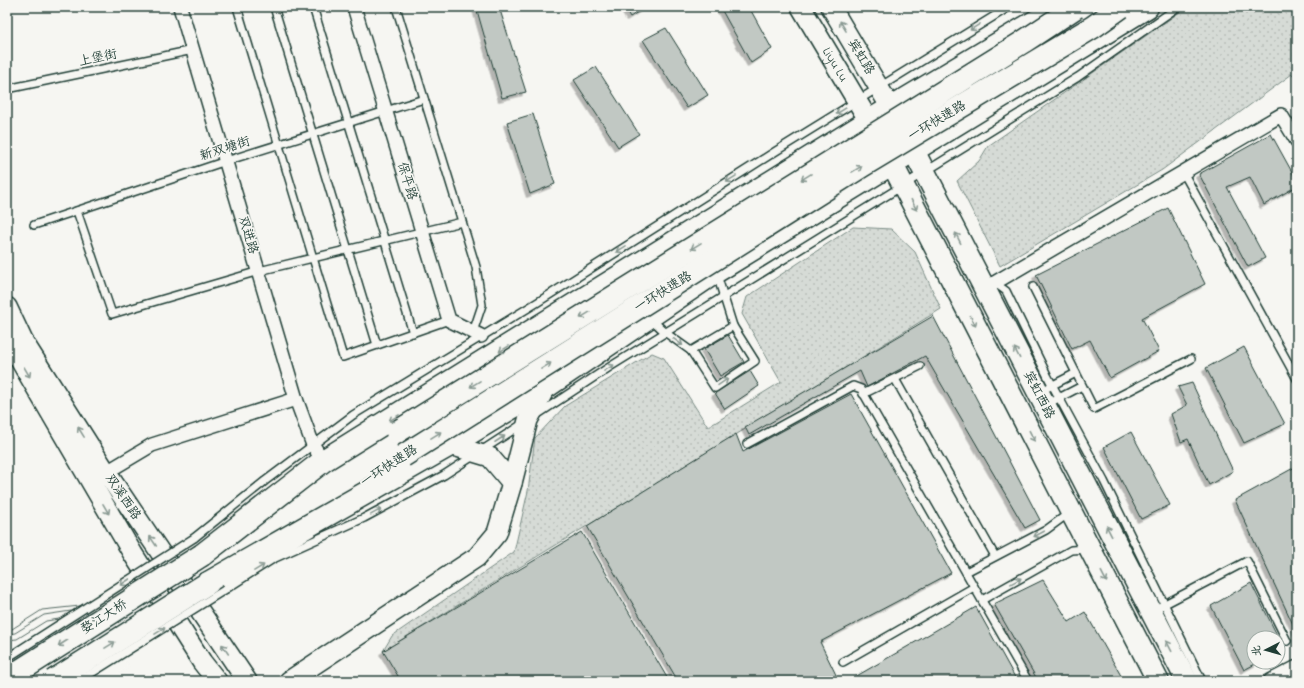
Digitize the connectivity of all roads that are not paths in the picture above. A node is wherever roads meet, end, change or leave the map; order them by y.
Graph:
1 (180, 7) edge
2 (237, 7) edge
3 (274, 7) edge
4 (313, 7) edge
5 (354, 7) edge
6 (396, 7) edge
7 (801, 7) edge
8 (831, 7) edge
9 (1008, 7) edge
10 (1059, 7) edge
11 (1076, 7) edge
12 (1121, 7) edge
13 (1147, 7) edge
14 (1178, 7) edge
15 (193, 50) junction
16 (879, 87) junction
17 (7, 89) edge
18 (424, 99) junction
19 (857, 100) junction
20 (891, 108) junction
21 (386, 111) junction
22 (870, 121) junction
23 (348, 122) junction
24 (312, 134) junction
25 (1296, 138) edge
26 (279, 144) junction
27 (914, 151) junction
28 (226, 161) junction
29 (893, 164) junction
30 (1183, 172) junction
31 (924, 173) junction
32 (904, 185) junction
33 (77, 211) junction
34 (462, 222) junction
35 (34, 225) dead end
36 (423, 232) junction
37 (385, 242) junction
38 (347, 251) junction
39 (313, 259) junction
40 (259, 271) junction
41 (717, 271) junction
42 (990, 286) junction
43 (1033, 287) dead end
44 (724, 297) junction
45 (7, 307) edge
46 (648, 316) junction
47 (449, 320) junction
48 (733, 326) junction
49 (413, 332) junction
50 (666, 333) junction
51 (477, 334) junction
52 (7, 338) edge
53 (377, 345) junction
54 (691, 351) junction
55 (1191, 359) dead end
56 (920, 366) dead end
57 (1076, 373) junction
58 (895, 379) junction
59 (1297, 379) edge
60 (1082, 386) junction
61 (546, 387) junction
62 (863, 394) junction
63 (1049, 395) junction
64 (296, 399) junction
65 (528, 420) junction
66 (747, 444) dead end
67 (450, 445) junction
68 (479, 452) junction
69 (318, 453) junction
70 (106, 472) junction
71 (90, 481) junction
72 (512, 483) junction
73 (1071, 512) junction
74 (198, 546) junction
75 (1090, 549) junction
76 (995, 556) junction
77 (966, 572) junction
78 (217, 586) junction
79 (974, 587) junction
80 (982, 600) junction
81 (1158, 608) junction
82 (1287, 640) dead end
83 (7, 658) edge
84 (843, 662) dead end
85 (1297, 667) edge
86 (1284, 678) edge
87 (7, 679) edge
88 (53, 681) edge
89 (79, 681) edge
90 (217, 681) edge
91 (247, 681) edge
92 (289, 681) edge
93 (1028, 681) edge
94 (1158, 681) edge
95 (1187, 681) edge
96 (1202, 681) edge
97 (1270, 681) edge

1 - 15 street, 双进路
2 - 26 lane
3 - 24 lane
4 - 23 lane
5 - 21 street, 保平路
6 - 18 lane
7 - 19 main road, Liyu Lu
16 -> 8 main road, 宾虹路
9 -> 16 lane
10 - 20 highway
11 -> 74 highway, 一环快速路, bridge
78 -> 12 highway, 一环快速路, bridge
13 - 27 highway
14 - 31 lane
15 - 17 lane, 上堡街
15 - 28 street, 双进路
16 - 19 lane
16 - 20 main road, 宾虹路
18 - 21 lane, 新双塘街
18 - 34 lane
19 - 22 main road, Liyu Lu
19 -> 51 lane
20 - 22 highway
20 - 27 main road, 宾虹西路
21 - 23 lane, 新双塘街
21 - 36 street, 保平路
22 - 29 main road, 宾虹西路
22 -> 69 highway
23 - 24 lane, 新双塘街
23 - 37 lane
24 - 26 lane, 新双塘街
24 - 38 lane
25 - 30 street
26 - 28 lane, 新双塘街
26 - 39 lane
27 - 29 highway
27 - 31 main road, 宾虹西路
28 - 33 lane, 新双塘街
28 - 40 street, 双进路
29 - 32 main road, 宾虹西路
29 - 41 highway
30 - 42 street
30 - 59 lane
31 - 32 lane
42 -> 31 main road, 宾虹西路
32 - 44 lane
32 -> 73 main road, 宾虹西路
33 - 35 lane, 新双塘街
33 - 40 lane
34 - 36 lane
34 - 51 lane
36 - 37 lane
36 - 47 street, 保平路
37 - 38 lane
37 - 49 lane
38 - 39 lane
38 - 53 lane
39 - 40 lane
39 - 53 lane
40 - 64 street, 双进路
41 - 44 lane
41 - 46 highway
42 - 63 main road, 宾虹西路
43 - 57 lane
44 - 48 lane
44 - 50 lane
70 -> 45 main road, 双溪西路
46 - 50 lane
46 - 61 highway
47 - 49 lane
47 - 51 street
48 - 54 lane
54 -> 48 lane
49 - 53 lane
50 -> 54 lane
65 -> 50 lane
51 - 69 lane
52 -> 71 main road, 双溪西路
55 - 60 lane
56 - 58 lane
57 - 60 lane
57 - 63 lane
58 - 62 lane
58 - 76 lane
60 - 63 lane
61 - 65 main road
61 - 67 highway
62 - 66 lane
62 - 77 lane
63 - 81 main road, 宾虹西路
64 - 69 street, 双进路
64 - 70 street
68 -> 65 lane
65 - 72 main road
67 - 68 main road
67 - 78 highway
68 - 72 main road
78 -> 68 lane
69 - 74 highway
70 - 71 street
91 -> 70 main road, 双溪西路
71 -> 90 main road, 双溪西路
72 - 92 main road
73 - 75 main road, 宾虹西路
73 -> 76 lane
74 -> 83 lane, 婺江大桥, bridge
74 -> 87 highway, 婺江大桥, bridge
80 -> 75 lane
75 -> 94 main road, 宾虹西路
76 - 77 lane
77 - 79 lane
88 -> 78 highway, 婺江大桥, bridge
89 -> 78 lane, bridge
79 - 80 lane
79 - 84 lane
80 - 93 lane
81 - 82 lane
95 -> 81 main road, 宾虹西路
81 - 96 lane
85 - 86 street
86 - 97 street

